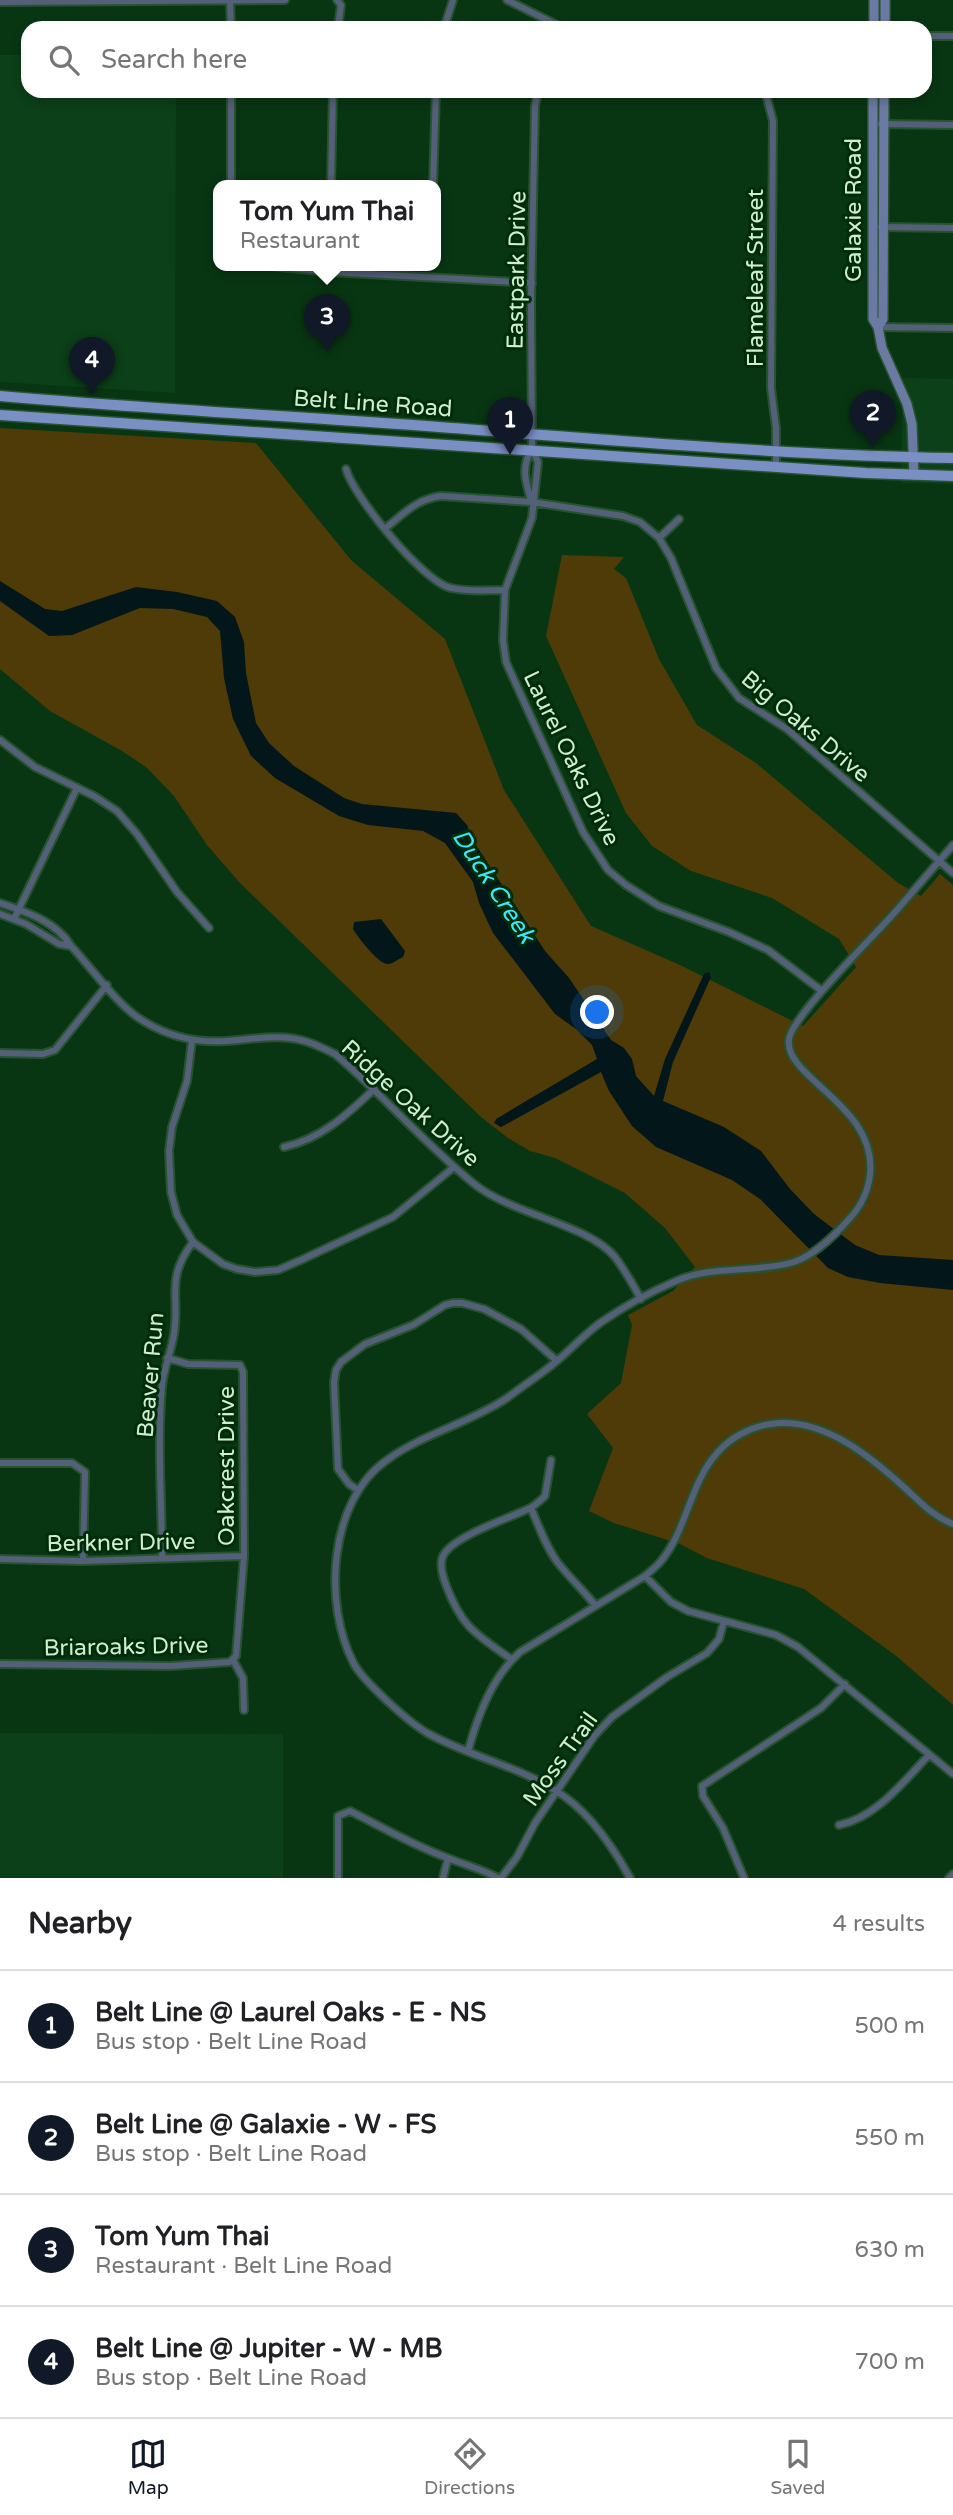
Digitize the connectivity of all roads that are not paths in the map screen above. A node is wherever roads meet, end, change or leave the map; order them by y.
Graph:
1 (285, 0) edge
2 (337, 0) edge
3 (453, 0) edge
4 (507, 0) edge
5 (874, 0) edge
6 (885, 0) edge
7 (0, 2) edge
8 (230, 2) junction
9 (231, 21) edge
10 (339, 21) edge
11 (446, 21) edge
12 (545, 21) edge
13 (874, 21) edge
14 (885, 21) edge
15 (932, 36) edge
16 (953, 36) edge
17 (231, 98) edge
18 (332, 98) edge
19 (436, 98) edge
20 (537, 98) edge
21 (767, 98) edge
22 (874, 98) edge
23 (883, 98) edge
24 (878, 124) junction
25 (953, 125) edge
26 (231, 180) edge
27 (331, 180) edge
28 (433, 180) edge
29 (872, 226) junction
30 (883, 227) junction
31 (953, 228) edge
32 (360, 271) edge
33 (432, 271) edge
34 (432, 276) junction
35 (532, 283) junction
36 (878, 327) junction
37 (953, 328) edge
38 (0, 396) edge
39 (0, 415) edge
40 (262, 415) junction
41 (436, 427) junction
42 (260, 433) junction
43 (532, 434) junction
44 (436, 443) junction
45 (532, 449) junction
46 (776, 450) junction
47 (913, 457) junction
48 (953, 458) edge
49 (776, 467) junction
50 (346, 469) dead end
51 (914, 475) junction
52 (953, 476) edge
53 (532, 502) junction
54 (680, 519) dead end
55 (386, 528) junction
56 (659, 538) junction
57 (505, 590) junction
58 (0, 740) edge
59 (77, 788) junction
60 (953, 845) edge
61 (940, 860) junction
62 (953, 873) edge
63 (0, 903) edge
64 (19, 909) junction
65 (0, 914) edge
66 (14, 919) junction
67 (209, 928) dead end
68 (71, 946) junction
69 (107, 985) junction
70 (822, 991) junction
71 (192, 1040) junction
72 (0, 1053) edge
73 (374, 1089) junction
74 (284, 1147) dead end
75 (454, 1167) junction
76 (193, 1242) junction
77 (641, 1299) junction
78 (167, 1359) junction
79 (557, 1361) junction
80 (551, 1460) dead end
81 (0, 1462) edge
82 (358, 1490) junction
83 (531, 1508) junction
84 (953, 1524) edge
85 (244, 1556) junction
86 (162, 1558) junction
87 (0, 1559) edge
88 (83, 1561) junction
89 (645, 1576) junction
90 (595, 1605) junction
91 (724, 1621) junction
92 (238, 1643) joint
93 (233, 1660) junction
94 (511, 1660) junction
95 (0, 1664) edge
96 (845, 1684) junction
97 (244, 1710) dead end
98 (468, 1751) junction
99 (929, 1755) junction
100 (953, 1774) edge
101 (557, 1791) junction
102 (839, 1825) dead end
103 (448, 1858) junction
104 (953, 1874) edge
105 (338, 1878) edge
106 (443, 1878) edge
107 (500, 1878) edge
108 (630, 1878) edge
109 (744, 1878) edge
110 (949, 1878) edge

1 - 8 street
2 - 10 street
3 - 11 street
4 - 12 street
5 - 13 street
6 - 14 street
7 - 8 street
8 - 9 street
15 - 16 street
17 - 26 street
18 - 27 street
19 - 28 street
20 - 35 street, Eastpark Drive
21 - 46 street, Flameleaf Street
22 - 24 street, Galaxie Road
23 - 24 street, Galaxie Road
24 - 25 street
24 - 29 street, Galaxie Road
24 - 30 street, Galaxie Road
29 - 30 street
29 - 36 street, Galaxie Road
30 - 31 street
30 - 36 street, Galaxie Road
32 - 34 street
33 - 34 street
34 - 35 street
35 - 43 street, Eastpark Drive
36 - 37 street
36 - 47 street, Galaxie Road
38 - 40 main road, Belt Line Road
39 - 42 main road, Belt Line Road
40 - 41 main road, Belt Line Road
40 - 42 main road
41 - 43 main road, Belt Line Road
41 - 44 main road
42 - 44 main road, Belt Line Road
43 - 45 street, Eastpark Drive
43 - 46 main road, Belt Line Road
44 - 45 main road, Belt Line Road
45 - 49 main road, Belt Line Road
45 - 53 street, Laurel Oaks Drive
45 - 53 street, Laurel Oaks Drive
46 - 47 main road, Belt Line Road
46 - 49 street, Flameleaf Street
47 - 48 main road, Belt Line Road
47 - 51 street, Galaxie Road
49 - 51 main road, Belt Line Road
50 - 55 street
51 - 52 main road, Belt Line Road
53 - 55 street, Big Oaks Drive
53 - 56 street, Big Oaks Drive
53 - 57 street, Laurel Oaks Drive
54 - 56 street
55 - 57 street
56 - 61 street, Big Oaks Drive
57 - 70 street, Laurel Oaks Drive
58 - 59 street
59 - 64 street
59 - 67 street
60 - 61 street
61 - 62 street, Big Oaks Drive
61 - 70 street
63 - 64 street, Ridge Oak Drive
64 - 66 street
64 - 68 street, Ridge Oak Drive
65 - 66 street, Ridge Oak Drive
66 - 68 street, Ridge Oak Drive
68 - 69 street, Ridge Oak Drive
69 - 71 street, Ridge Oak Drive
69 - 72 street
70 - 77 street
71 - 73 street, Ridge Oak Drive
71 - 76 street
73 - 74 street
73 - 75 street, Ridge Oak Drive
75 - 76 street
75 - 77 street, Ridge Oak Drive
76 - 78 street, Beaver Run
77 - 79 street
78 - 85 street, Oakcrest Drive
78 - 86 street, Beaver Run
79 - 82 street
79 - 82 street
80 - 83 street
81 - 88 street
82 - 98 street
83 - 90 street
83 - 94 street
84 - 89 street
85 - 86 street, Berkner Drive
85 - 92 street, Oakcrest Drive
86 - 88 street, Berkner Drive
87 - 88 street, Berkner Drive
89 - 90 street
89 - 91 street
90 - 94 street
91 - 96 street
91 - 101 street, Moss Trail
92 - 93 street, Briaroaks Drive
93 - 95 street, Briaroaks Drive
93 - 97 street
94 - 98 street
96 - 99 street
96 - 109 street
98 - 101 street
99 - 100 street
99 - 102 street
101 - 107 street, Moss Trail
101 - 108 street
103 - 105 street
103 - 106 street
103 - 107 street
104 - 110 street

